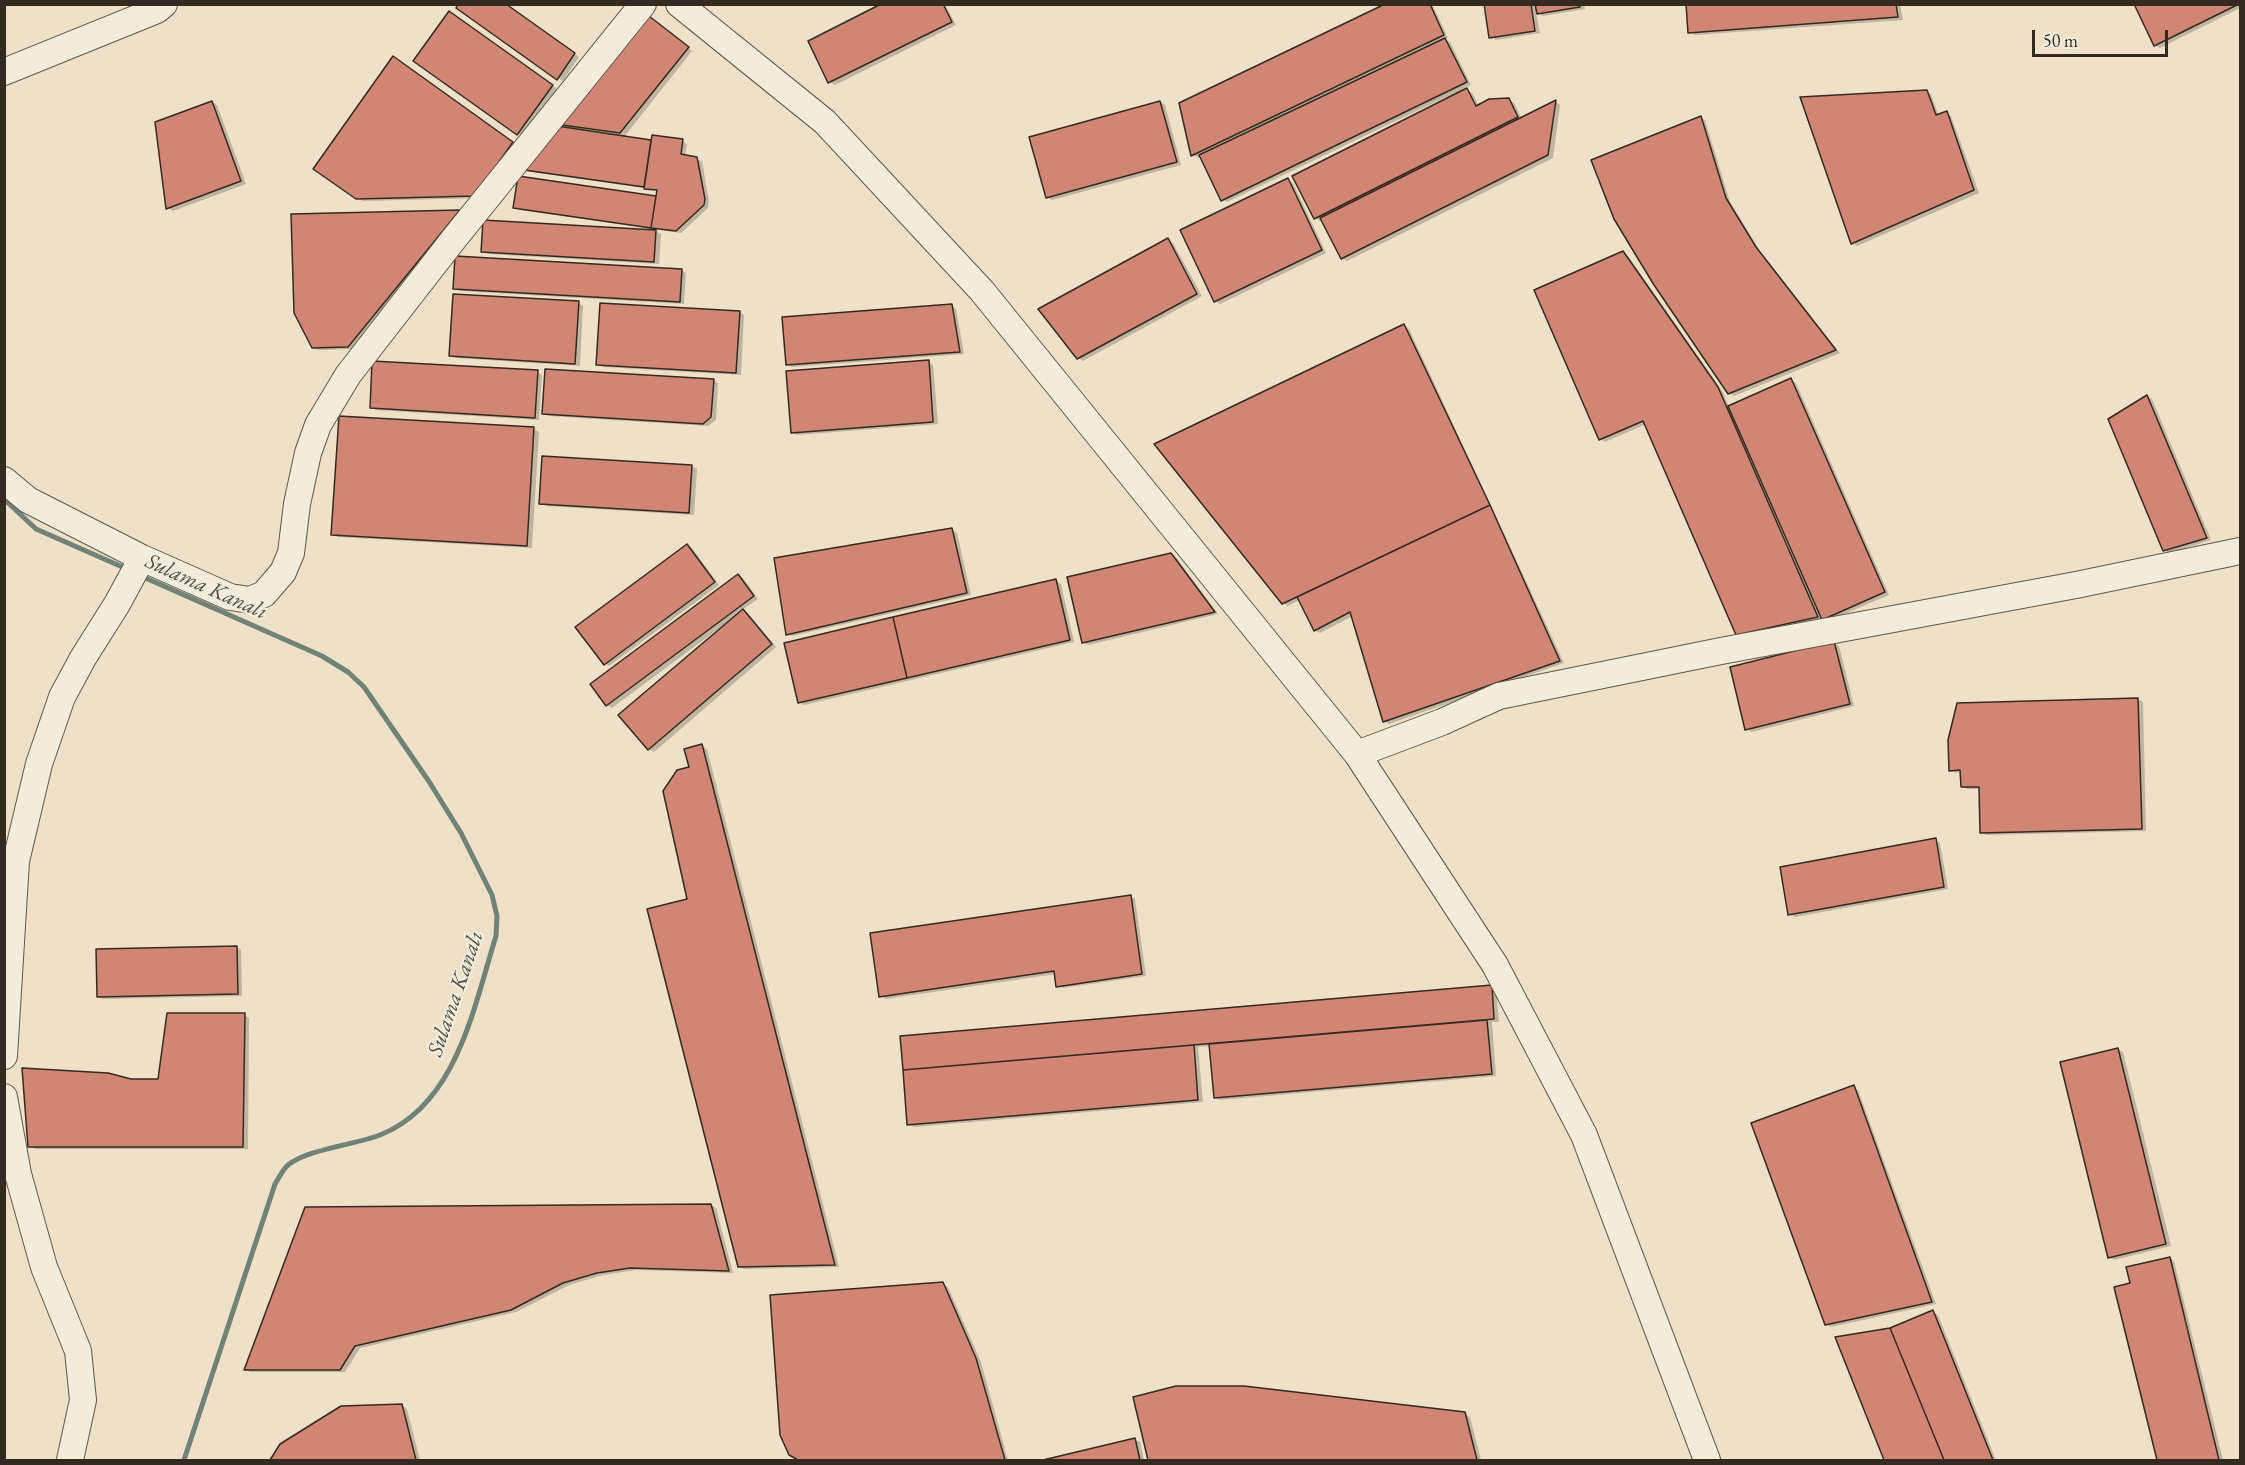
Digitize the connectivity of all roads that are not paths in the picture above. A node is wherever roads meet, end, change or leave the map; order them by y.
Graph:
1 (165, 4) edge
2 (644, 4) edge
3 (679, 4) edge
4 (4, 72) edge
5 (4, 480) edge
6 (2241, 551) edge
7 (142, 558) junction
8 (1357, 754) junction
9 (4, 1056) edge
10 (4, 1097) edge
11 (70, 1461) edge
12 (1707, 1461) edge

1 - 4 street
2 - 7 street
3 - 8 street
5 - 7 street
6 - 8 street
7 - 9 street
8 - 12 street
10 - 11 street

